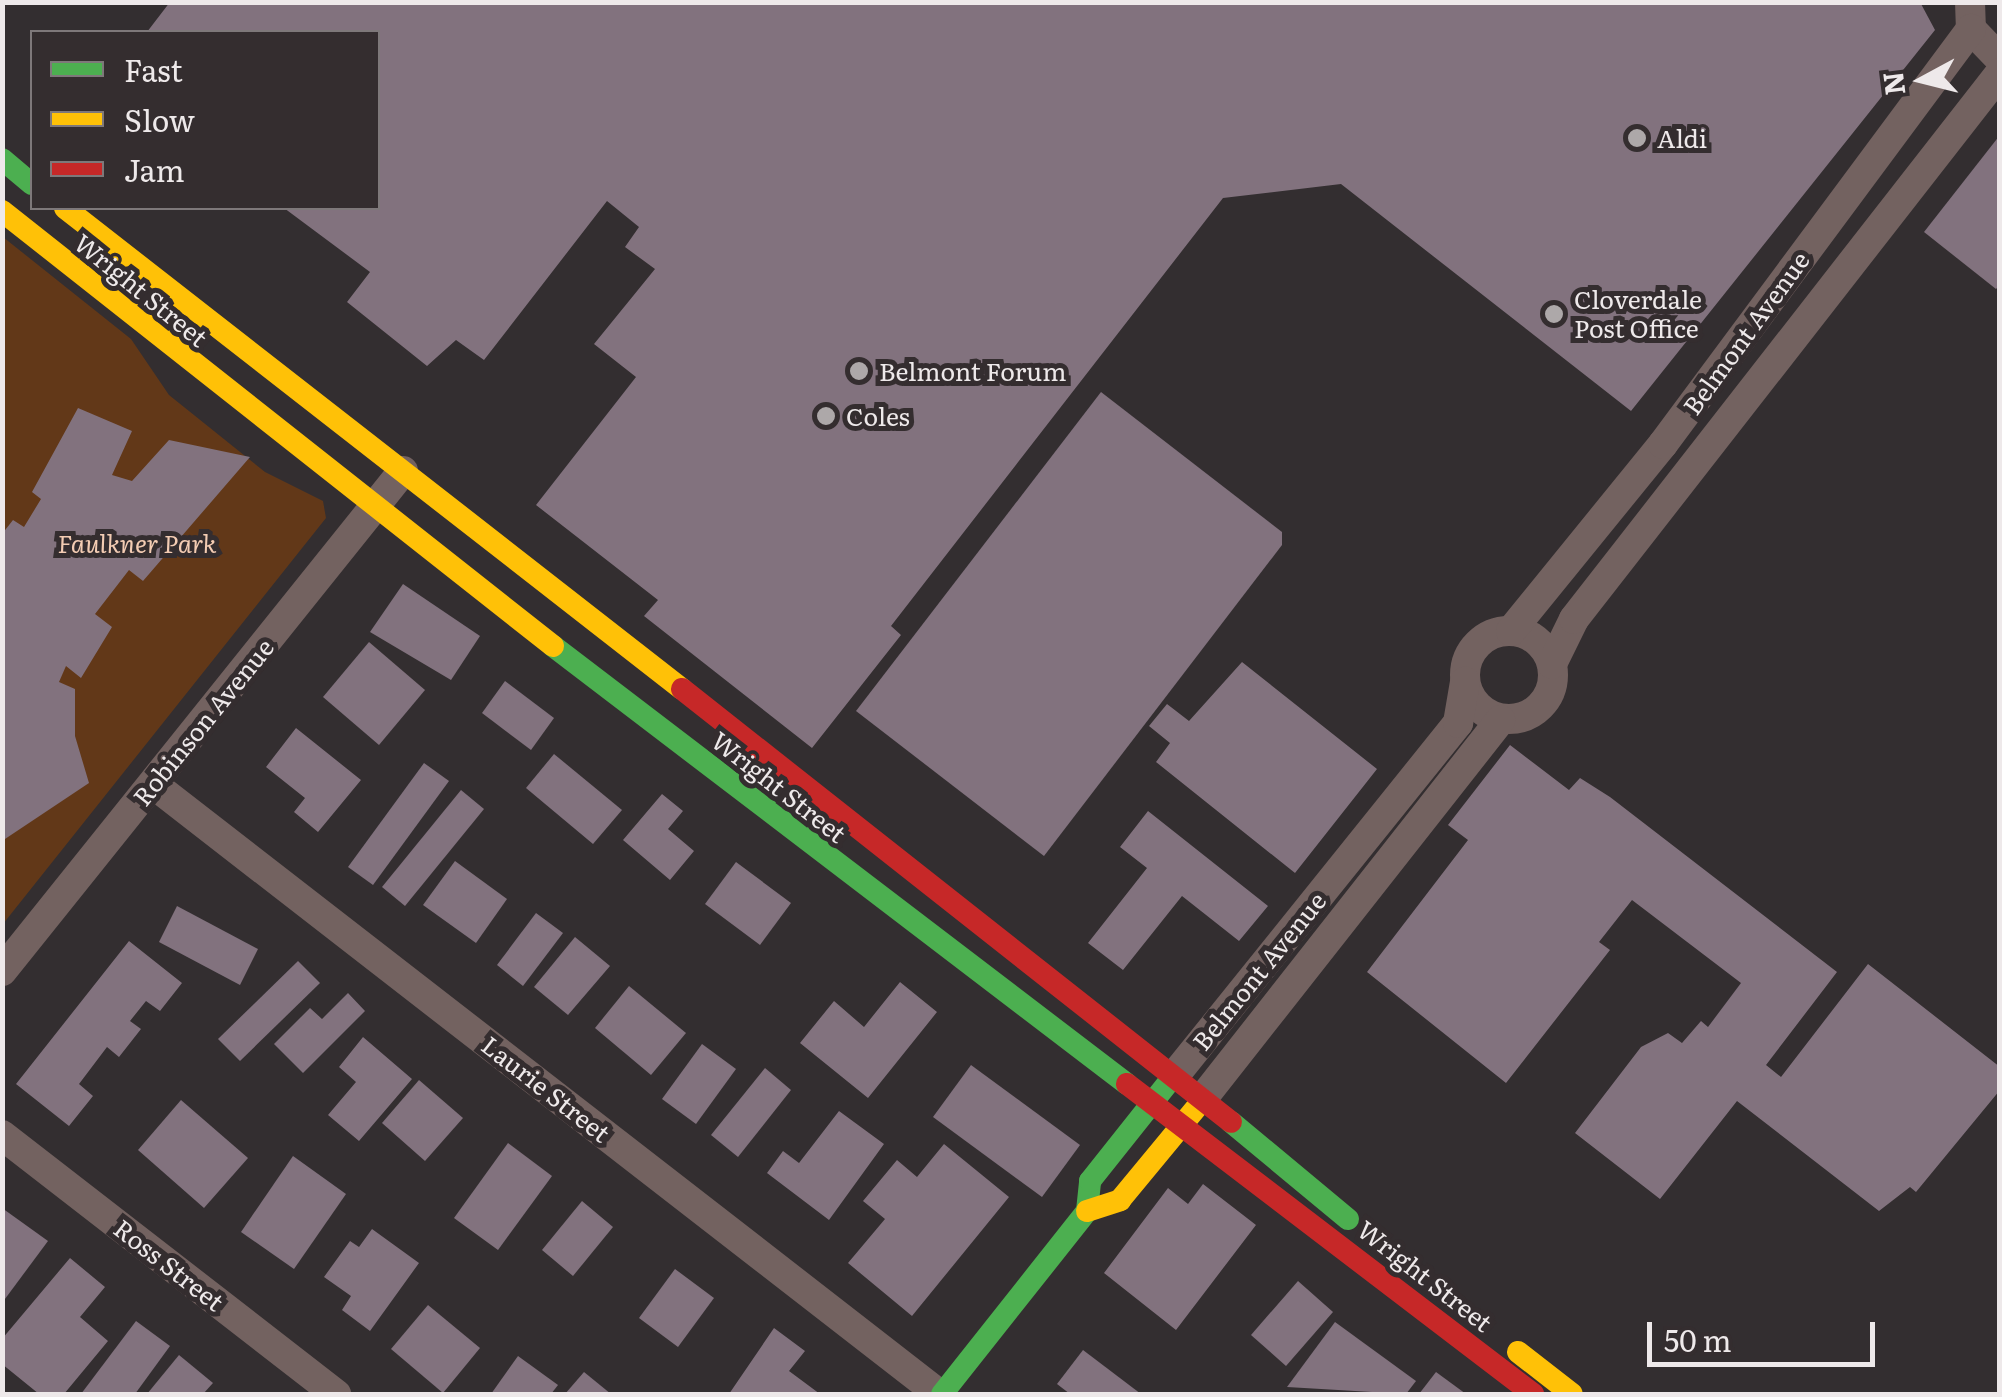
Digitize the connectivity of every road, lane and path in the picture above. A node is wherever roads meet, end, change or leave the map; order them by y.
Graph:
1 (1968, 12) edge
2 (2000, 58) edge
3 (2000, 73) edge
4 (2, 159) edge
5 (30, 182) edge
6 (67, 210) edge
7 (2, 211) edge
8 (404, 471) junction
9 (374, 510) junction
10 (1511, 630) junction
11 (1552, 664) junction
12 (1465, 682) junction
13 (1500, 720) junction
14 (153, 784) junction
15 (2, 971) edge
16 (1175, 1075) junction
17 (1203, 1098) junction
18 (1151, 1106) junction
19 (1181, 1128) junction
20 (2, 1135) edge
21 (1087, 1211) junction
22 (336, 1394) edge
23 (940, 1394) edge
24 (1532, 1394) edge
25 (1572, 1394) edge

1 - 2 street, Belmont Avenue
1 - 10 street, Belmont Avenue
3 - 11 street, Belmont Avenue
4 - 5 street
6 - 8 street, Wright Street
7 - 9 street, Wright Street
8 - 9 street, Robinson Avenue
8 - 16 street, Wright Street
9 - 14 street, Robinson Avenue
9 - 18 street, Wright Street
10 - 11 street
10 - 12 street, Belmont Avenue
11 - 13 street, Belmont Avenue
12 - 13 street
12 - 16 street, Belmont Avenue
13 - 17 street, Belmont Avenue
14 - 15 street, Robinson Avenue
14 - 23 street, Laurie Street
16 - 17 street, Wright Street
16 - 18 street, Belmont Avenue
17 - 19 street, Belmont Avenue
17 - 25 street, Wright Street
18 - 19 street, Wright Street
18 - 21 street, Belmont Avenue
19 - 21 street, Belmont Avenue
19 - 24 street, Wright Street
20 - 22 street, Ross Street
21 - 23 street, Belmont Avenue

